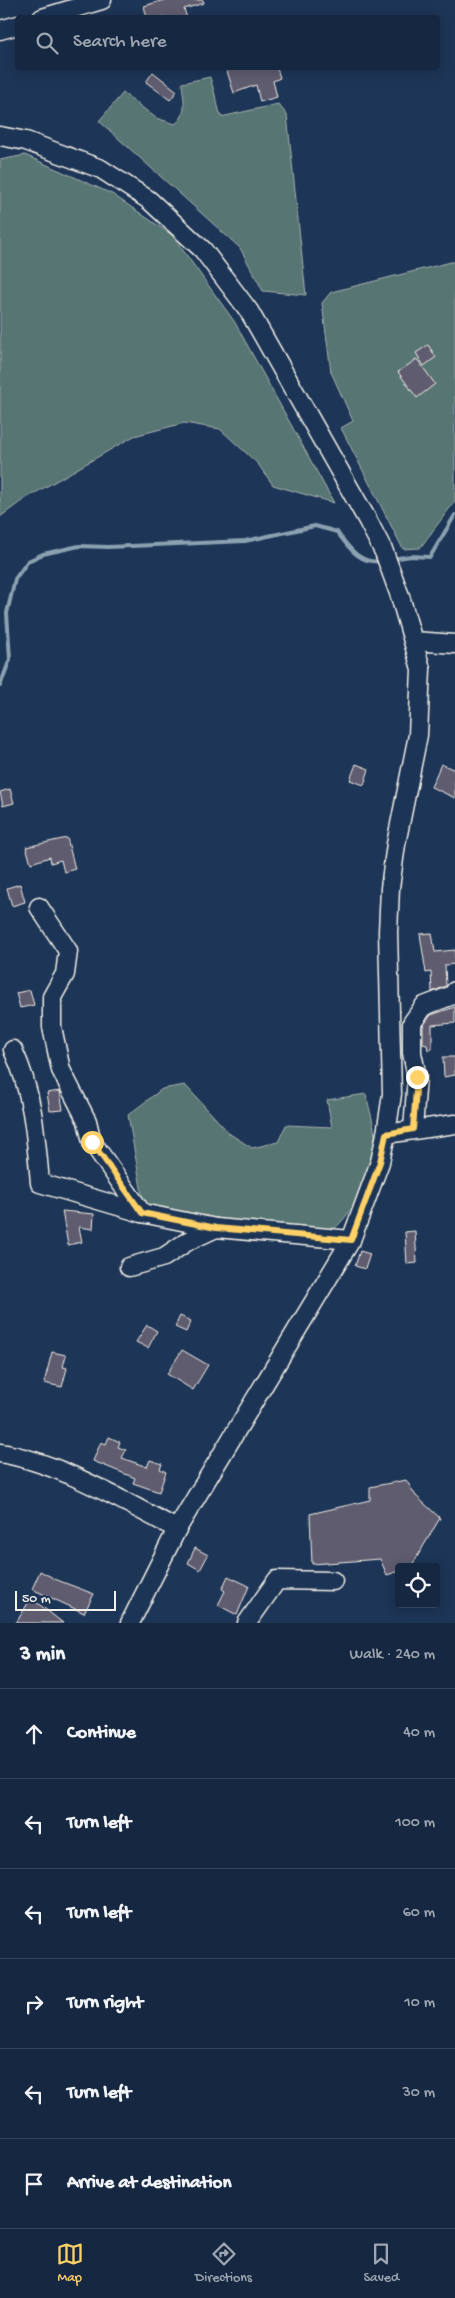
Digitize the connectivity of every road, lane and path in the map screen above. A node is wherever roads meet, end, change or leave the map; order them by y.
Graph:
1 (66, 0) edge
2 (102, 0) edge
3 (47, 15) edge
4 (50, 15) edge
5 (15, 26) edge
6 (0, 30) edge
7 (0, 136) edge
8 (414, 641) junction
9 (455, 644) edge
10 (39, 907) dead end
11 (455, 991) edge
12 (13, 1050) dead end
13 (455, 1124) edge
14 (413, 1129) junction
15 (386, 1134) junction
16 (142, 1213) junction
17 (216, 1228) junction
18 (351, 1240) junction
19 (129, 1267) dead end
20 (0, 1453) edge
21 (177, 1530) junction
22 (333, 1581) dead end
23 (130, 1623) edge
24 (246, 1623) edge

1 - 3 street
2 - 4 street
5 - 6 street
7 - 8 street
8 - 9 street
8 - 15 street
10 - 16 street
11 - 14 street
12 - 16 street
13 - 14 street
14 - 15 street
15 - 18 street
16 - 17 street
17 - 18 street
17 - 19 street
18 - 21 street
20 - 21 street
21 - 23 street
22 - 24 street

